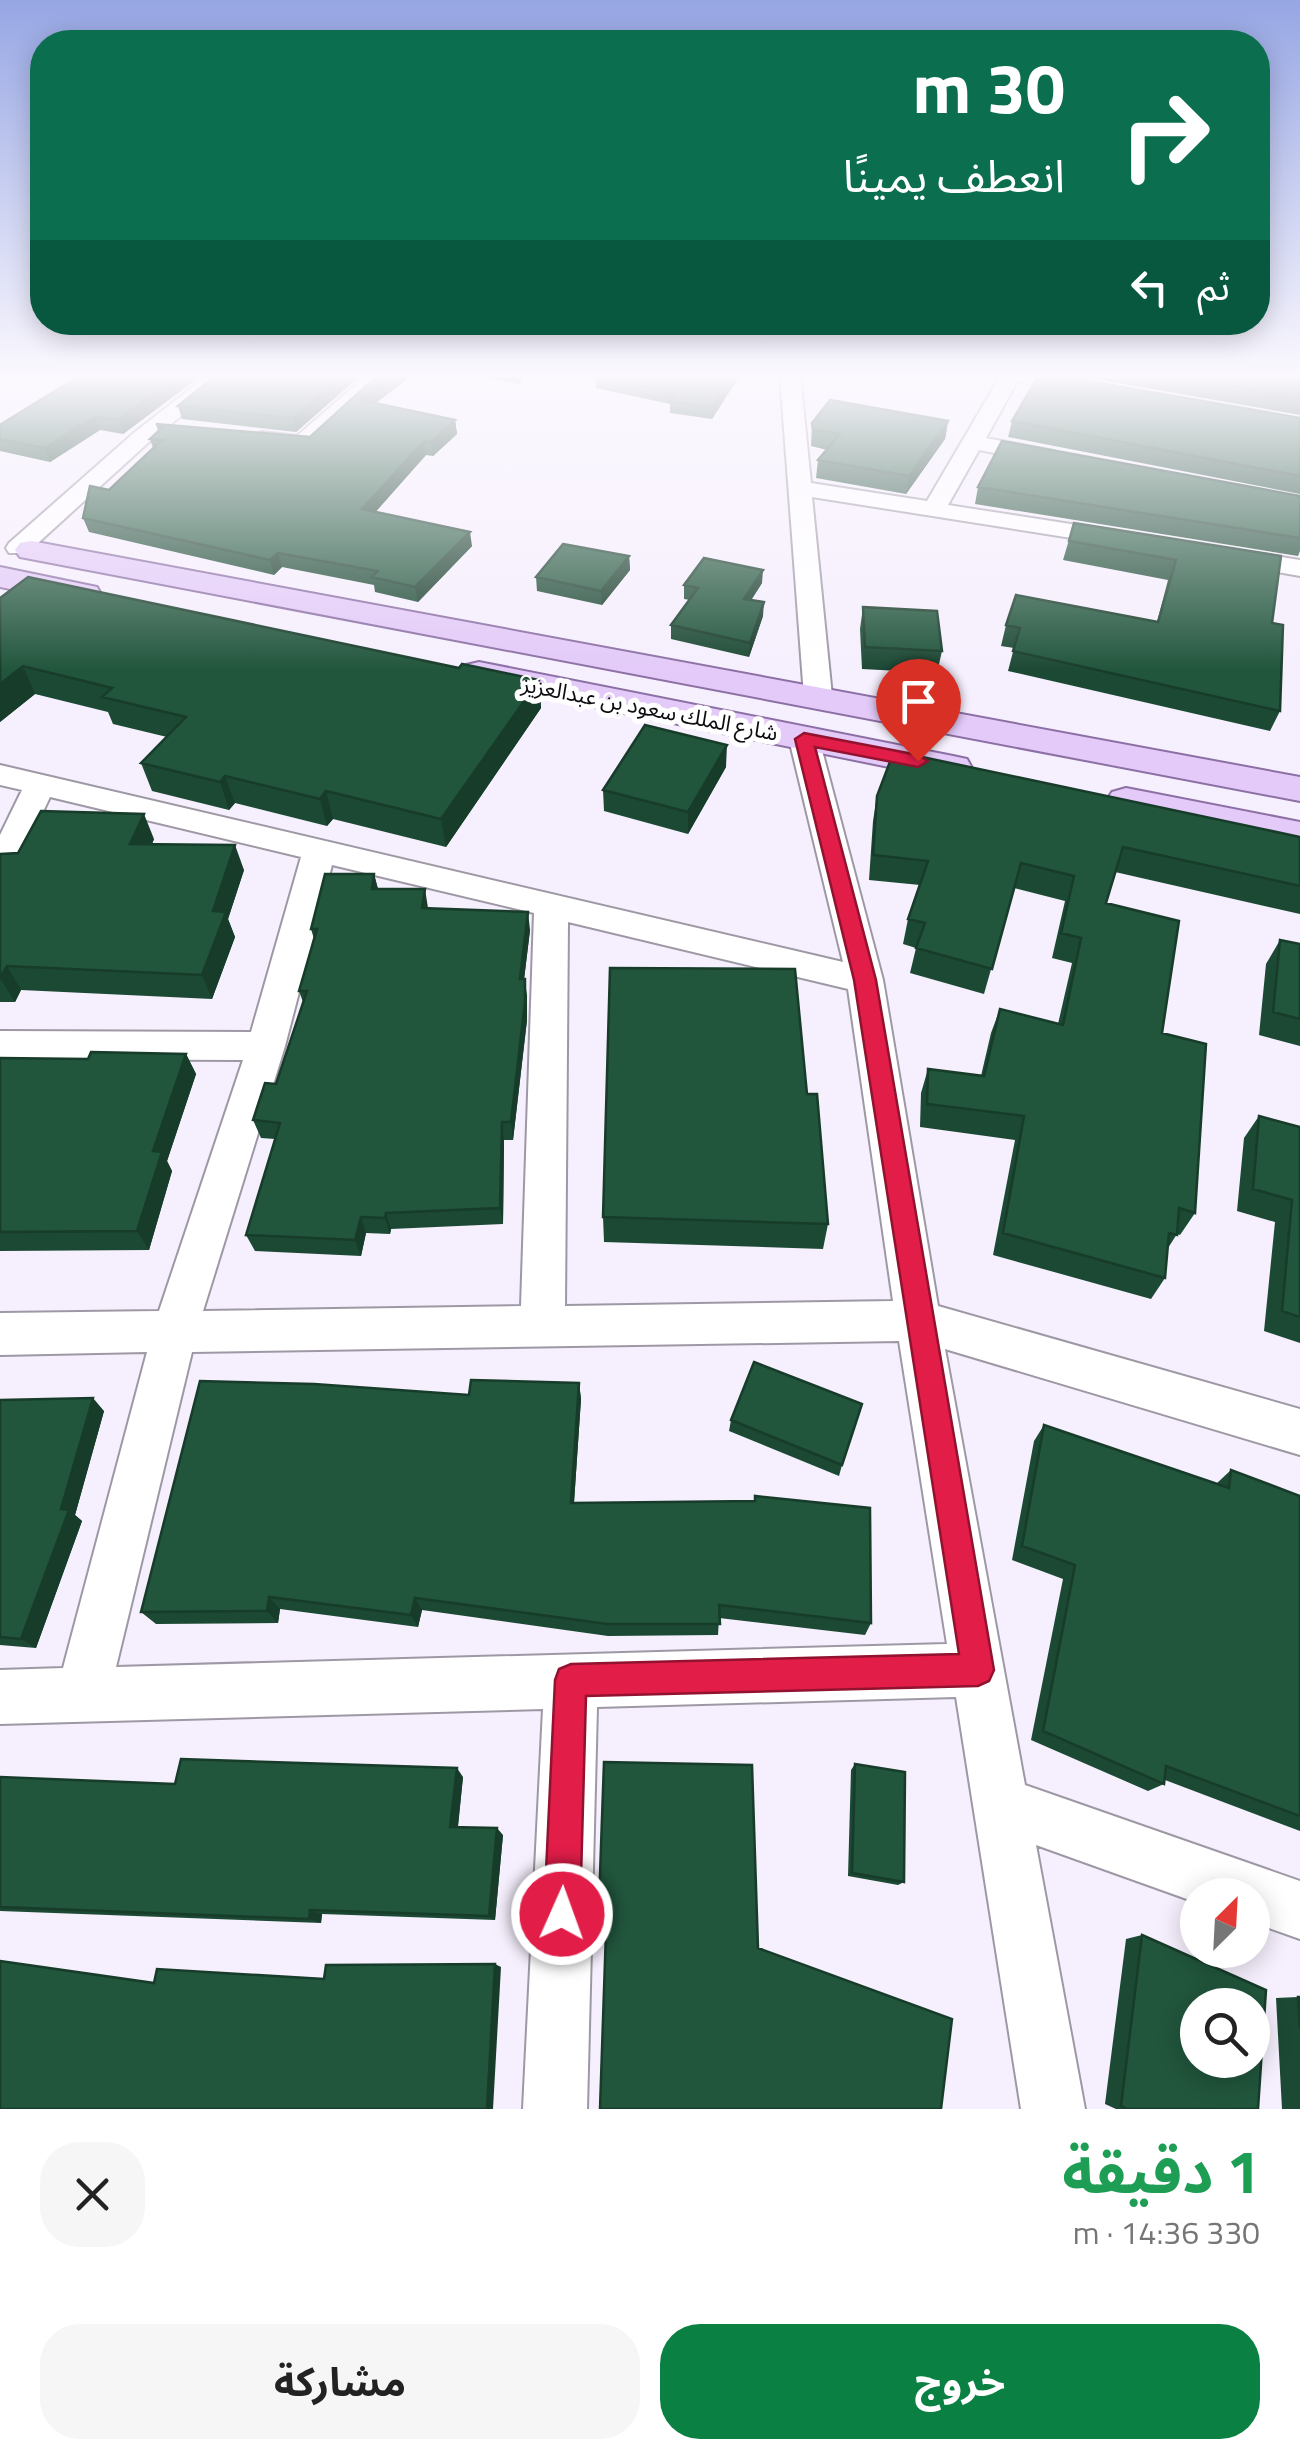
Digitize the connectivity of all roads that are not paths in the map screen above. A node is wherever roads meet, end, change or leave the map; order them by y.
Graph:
1 (104, 473) edge
2 (797, 473) edge
3 (956, 473) edge
4 (798, 488) junction
5 (934, 509) junction
6 (1146, 543) edge
7 (1204, 552) edge
8 (1300, 568) edge
9 (8, 570) edge
10 (200, 617) edge
11 (453, 668) edge
12 (818, 696) junction
13 (804, 739) junction
14 (0, 774) edge
15 (995, 776) edge
16 (40, 784) junction
17 (1300, 789) edge
18 (1090, 794) edge
19 (1300, 835) edge
20 (319, 850) junction
21 (3, 858) edge
22 (551, 906) junction
23 (865, 980) junction
24 (0, 1045) edge
25 (266, 1046) junction
26 (918, 1322) junction
27 (543, 1326) junction
28 (174, 1332) junction
29 (0, 1334) edge
30 (1300, 1432) edge
31 (978, 1670) junction
32 (571, 1680) junction
33 (83, 1694) junction
34 (0, 1696) edge
35 (1000, 1804) junction
36 (1300, 1910) edge
37 (555, 2109) edge
38 (1052, 2109) edge

1 - 9 street
2 - 4 street
3 - 5 street
4 - 5 street
4 - 12 street
5 - 6 street
7 - 8 street
9 - 10 main road
9 - 12 main road, شارع الملك سعود بن عبدالعزيز
11 - 13 main road, شارع الملك سعود بن عبدالعزيز
12 - 17 main road, شارع الملك سعود بن عبدالعزيز
13 - 15 main road, شارع الملك سعود بن عبدالعزيز
13 - 23 street
14 - 16 street
16 - 20 street
16 - 21 street
18 - 19 main road
20 - 22 street
20 - 25 street
22 - 23 street
22 - 27 street
23 - 26 street
24 - 25 street
25 - 28 street
26 - 27 street
26 - 30 street
26 - 31 street
27 - 28 street
28 - 29 street
28 - 33 street
31 - 32 street
31 - 35 street
32 - 33 street
32 - 37 street
33 - 34 street
35 - 36 street
35 - 38 street

